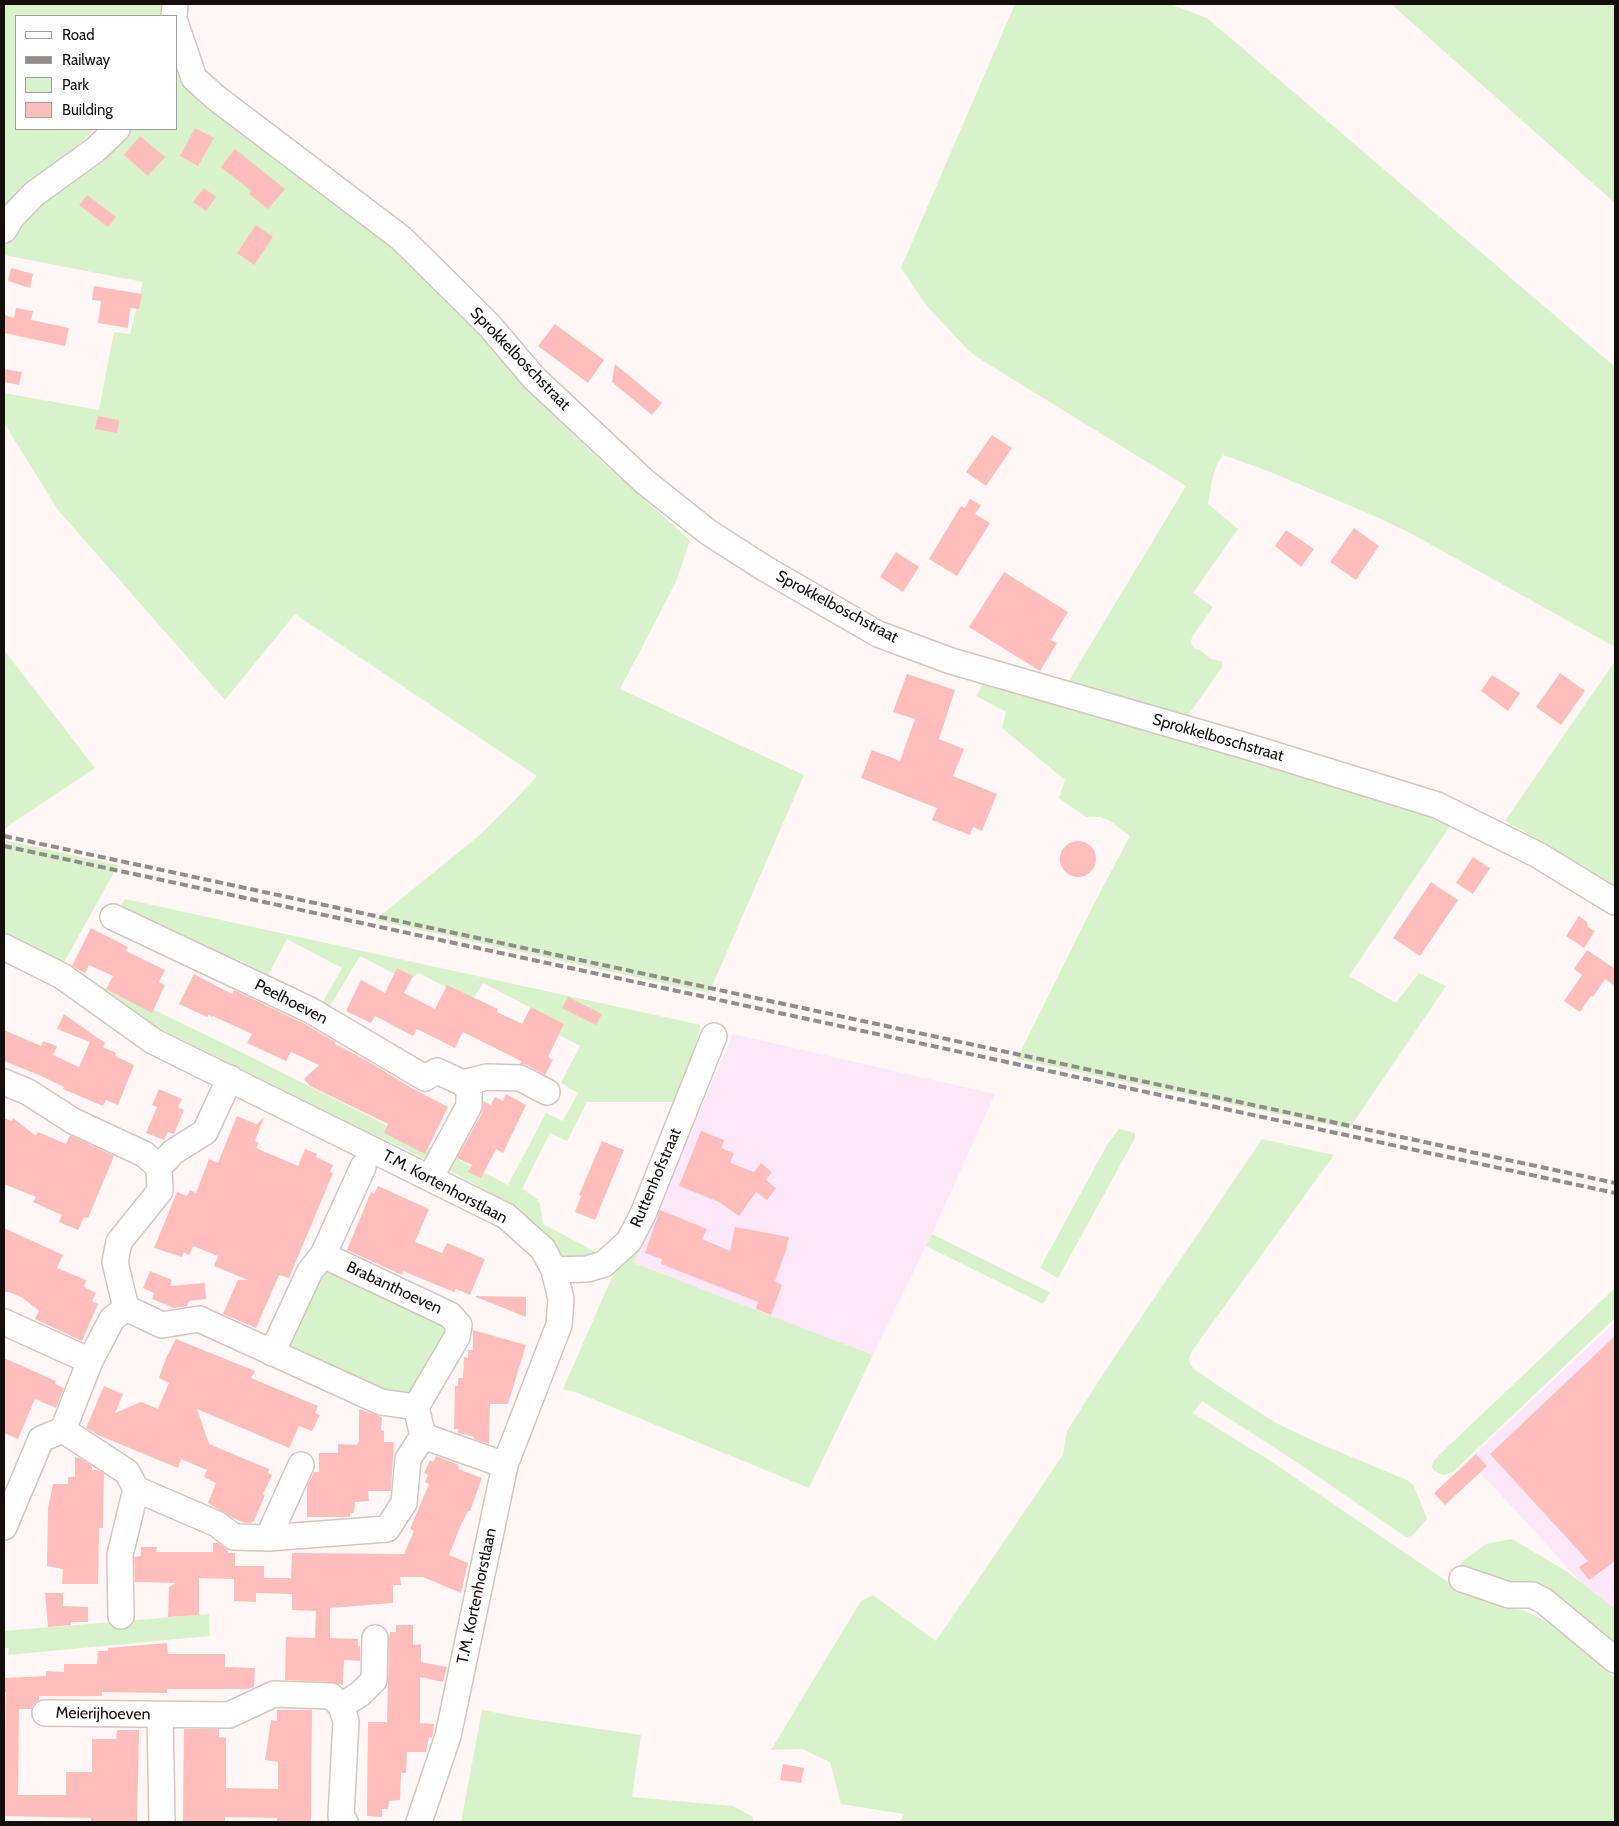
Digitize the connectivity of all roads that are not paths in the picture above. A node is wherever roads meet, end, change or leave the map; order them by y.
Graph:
1 (178, 35) edge
2 (185, 72) edge
3 (115, 130) edge
4 (4, 230) edge
5 (1615, 902) edge
6 (113, 917) dead end
7 (4, 946) edge
8 (714, 1036) dead end
9 (230, 1078) junction
10 (4, 1082) edge
11 (463, 1083) junction
12 (546, 1092) dead end
13 (159, 1166) junction
14 (363, 1167) dead end
15 (430, 1178) junction
16 (323, 1255) junction
17 (554, 1270) junction
18 (126, 1308) junction
19 (4, 1322) edge
20 (272, 1353) junction
21 (90, 1361) junction
22 (416, 1407) junction
23 (62, 1430) junction
24 (423, 1436) junction
25 (300, 1465) dead end
26 (505, 1465) junction
27 (136, 1489) junction
28 (4, 1528) edge
29 (268, 1538) junction
30 (1462, 1579) dead end
31 (121, 1616) dead end
32 (376, 1638) dead end
33 (1615, 1660) edge
34 (341, 1706) junction
35 (45, 1713) dead end
36 (160, 1715) junction
37 (162, 1822) edge
38 (345, 1822) edge
39 (420, 1822) edge

1 - 2 street, Sprokkelboschstraat
2 - 5 street, Sprokkelboschstraat
3 - 4 street
6 - 11 street, Peelhoeven
7 - 9 street, T.M. Kortenhorstlaan
8 - 17 street, Ruttenhofstraat
9 - 13 street
9 - 15 street, T.M. Kortenhorstlaan
10 - 13 street
11 - 12 street
11 - 15 street
13 - 18 street
14 - 16 street
15 - 17 street, T.M. Kortenhorstlaan
16 - 20 street
16 - 22 street, Brabanthoeven
17 - 26 street, T.M. Kortenhorstlaan
18 - 20 street
18 - 21 street
19 - 21 street
20 - 22 street
21 - 23 street
22 - 24 street
23 - 27 street
23 - 28 street
24 - 26 street
24 - 29 street
25 - 29 street
26 - 39 street, T.M. Kortenhorstlaan
27 - 29 street
27 - 31 street
30 - 33 street
32 - 34 street
34 - 36 street, Meierijhoeven
34 - 38 street
35 - 36 street, Meierijhoeven
36 - 37 street, Meierijhoeven

